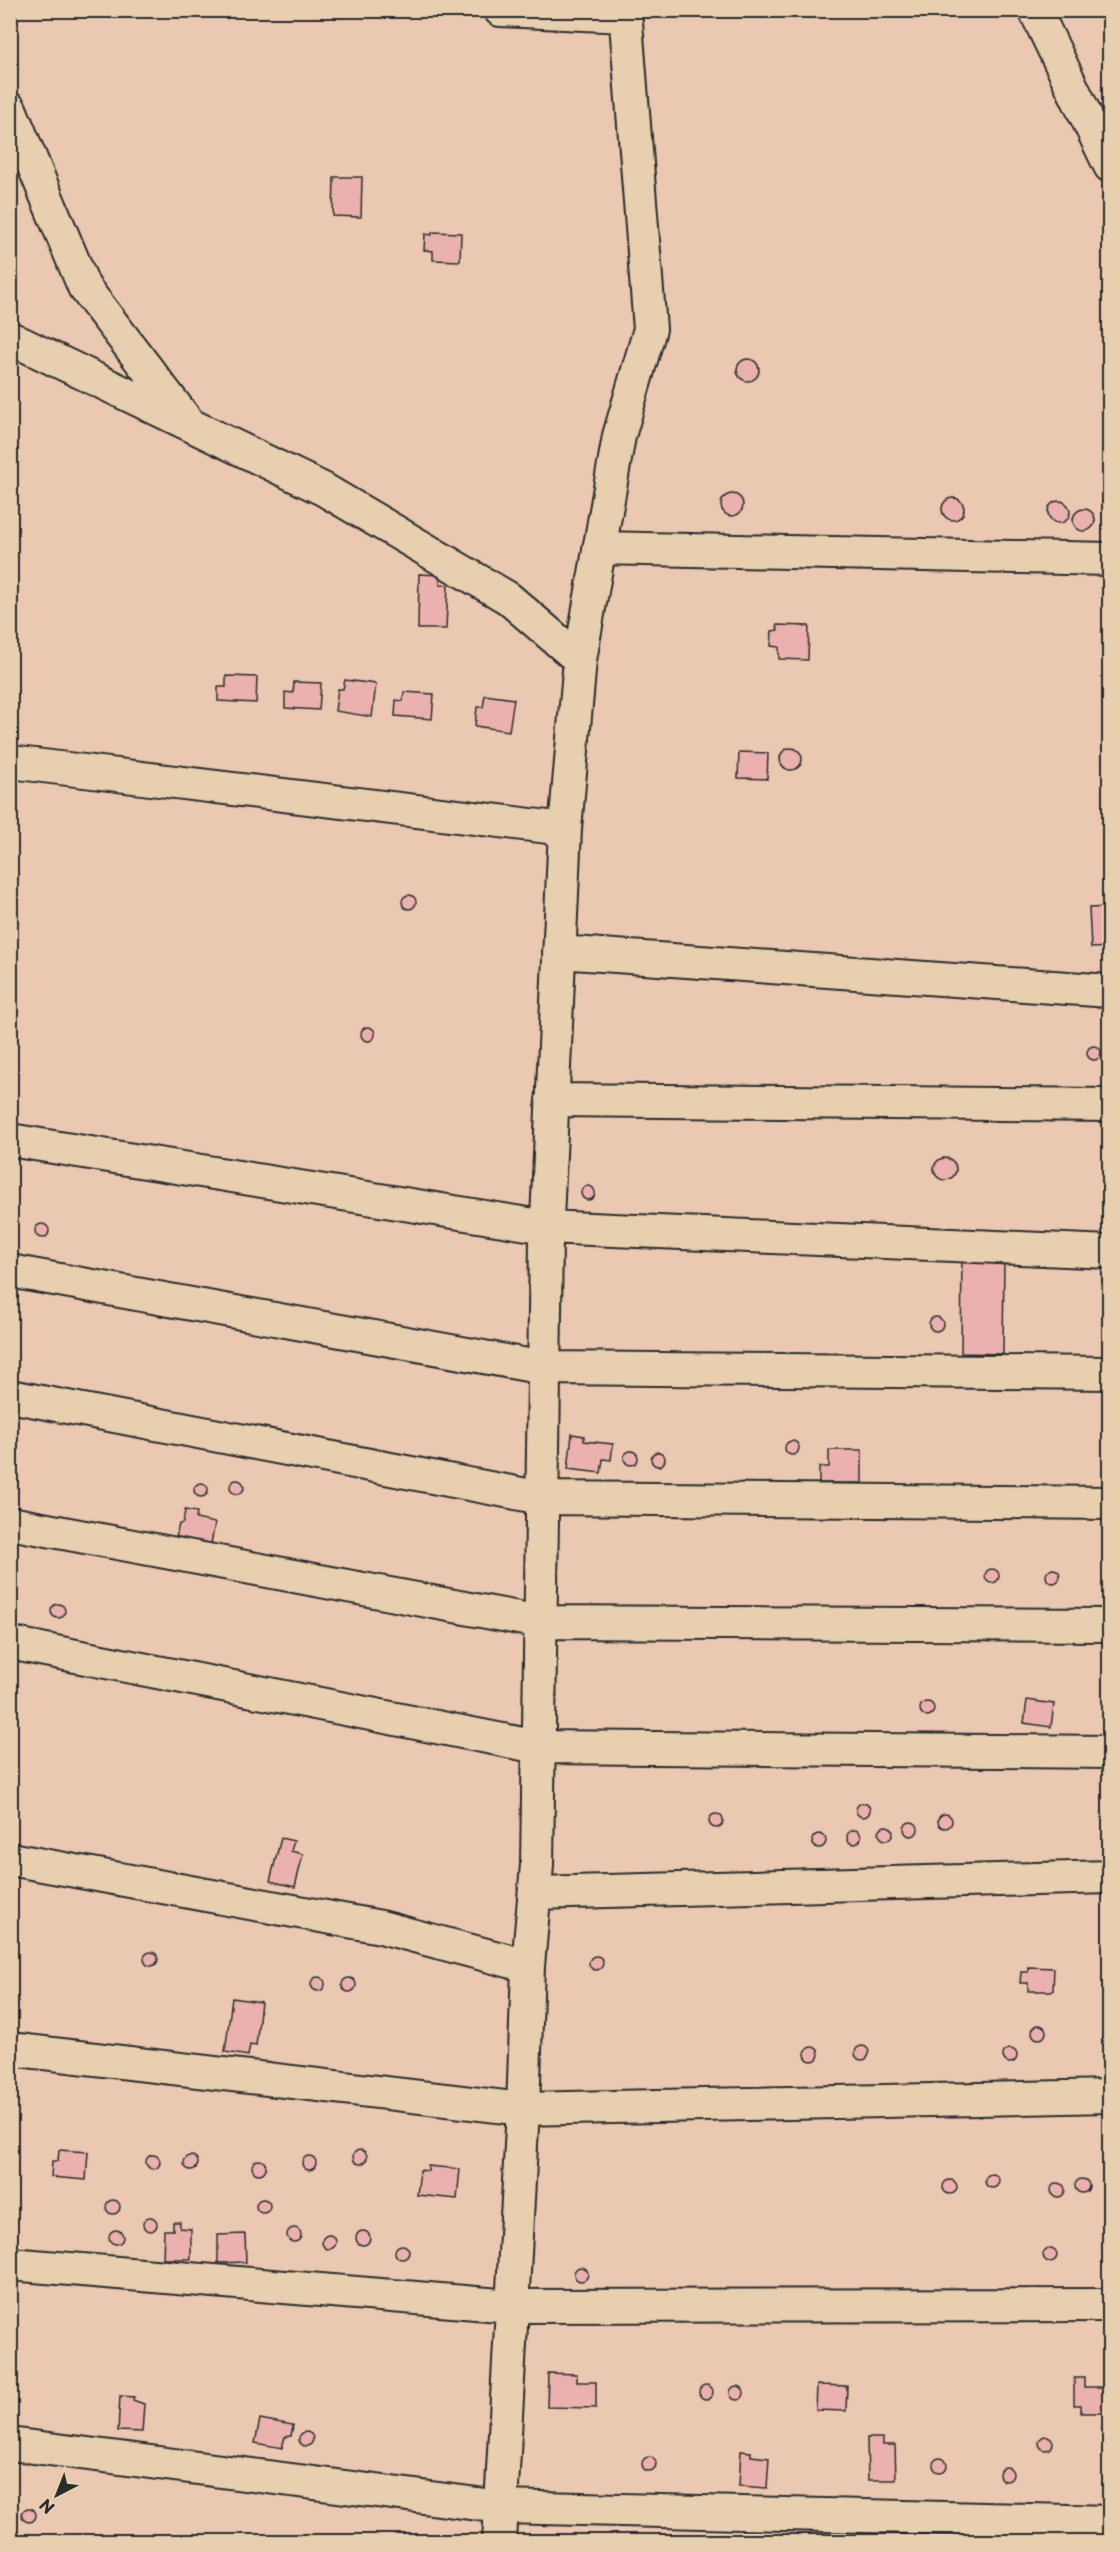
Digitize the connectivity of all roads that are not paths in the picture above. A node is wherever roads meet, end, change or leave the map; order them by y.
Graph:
1 (500, 10) edge
2 (1035, 10) edge
3 (625, 13) edge
4 (10, 109) edge
5 (1110, 166) edge
6 (10, 338) edge
7 (192, 427) junction
8 (599, 548) junction
9 (1110, 559) edge
10 (580, 660) junction
11 (10, 762) edge
12 (565, 829) junction
13 (559, 951) junction
14 (1110, 991) edge
15 (552, 1100) junction
16 (1110, 1105) edge
17 (10, 1140) edge
18 (546, 1227) junction
19 (1110, 1252) edge
20 (10, 1271) edge
21 (544, 1368) junction
22 (1110, 1373) edge
23 (10, 1396) edge
24 (542, 1498) junction
25 (1110, 1503) edge
26 (10, 1523) edge
27 (540, 1622) junction
28 (1110, 1625) edge
29 (10, 1644) edge
30 (538, 1747) junction
31 (1110, 1752) edge
32 (10, 1859) edge
33 (1110, 1877) edge
34 (535, 1893) junction
35 (528, 1966) junction
36 (10, 2049) edge
37 (1110, 2096) edge
38 (523, 2109) junction
39 (10, 2264) edge
40 (1110, 2305) edge
41 (512, 2306) junction
42 (10, 2444) edge
43 (501, 2507) junction
44 (1110, 2522) edge
45 (499, 2541) edge

1 - 3 street
2 - 5 street
3 - 8 street
4 - 7 street
6 - 7 street
7 - 10 street
8 - 9 street
8 - 10 street
10 - 12 street
11 - 12 street
12 - 13 street
13 - 14 street
13 - 15 street
15 - 16 street
15 - 18 street
17 - 18 street
18 - 19 street
18 - 21 street
20 - 21 street
21 - 22 street
21 - 24 street
23 - 24 street
24 - 25 street
24 - 27 street
26 - 27 street
27 - 28 street
27 - 30 street
29 - 30 street
30 - 31 street
30 - 34 street
32 - 35 street
33 - 34 street
34 - 35 street
35 - 38 street
36 - 38 street
37 - 38 street
38 - 41 street
39 - 41 street
40 - 41 street
41 - 43 street
42 - 43 street
43 - 44 street
43 - 45 street

